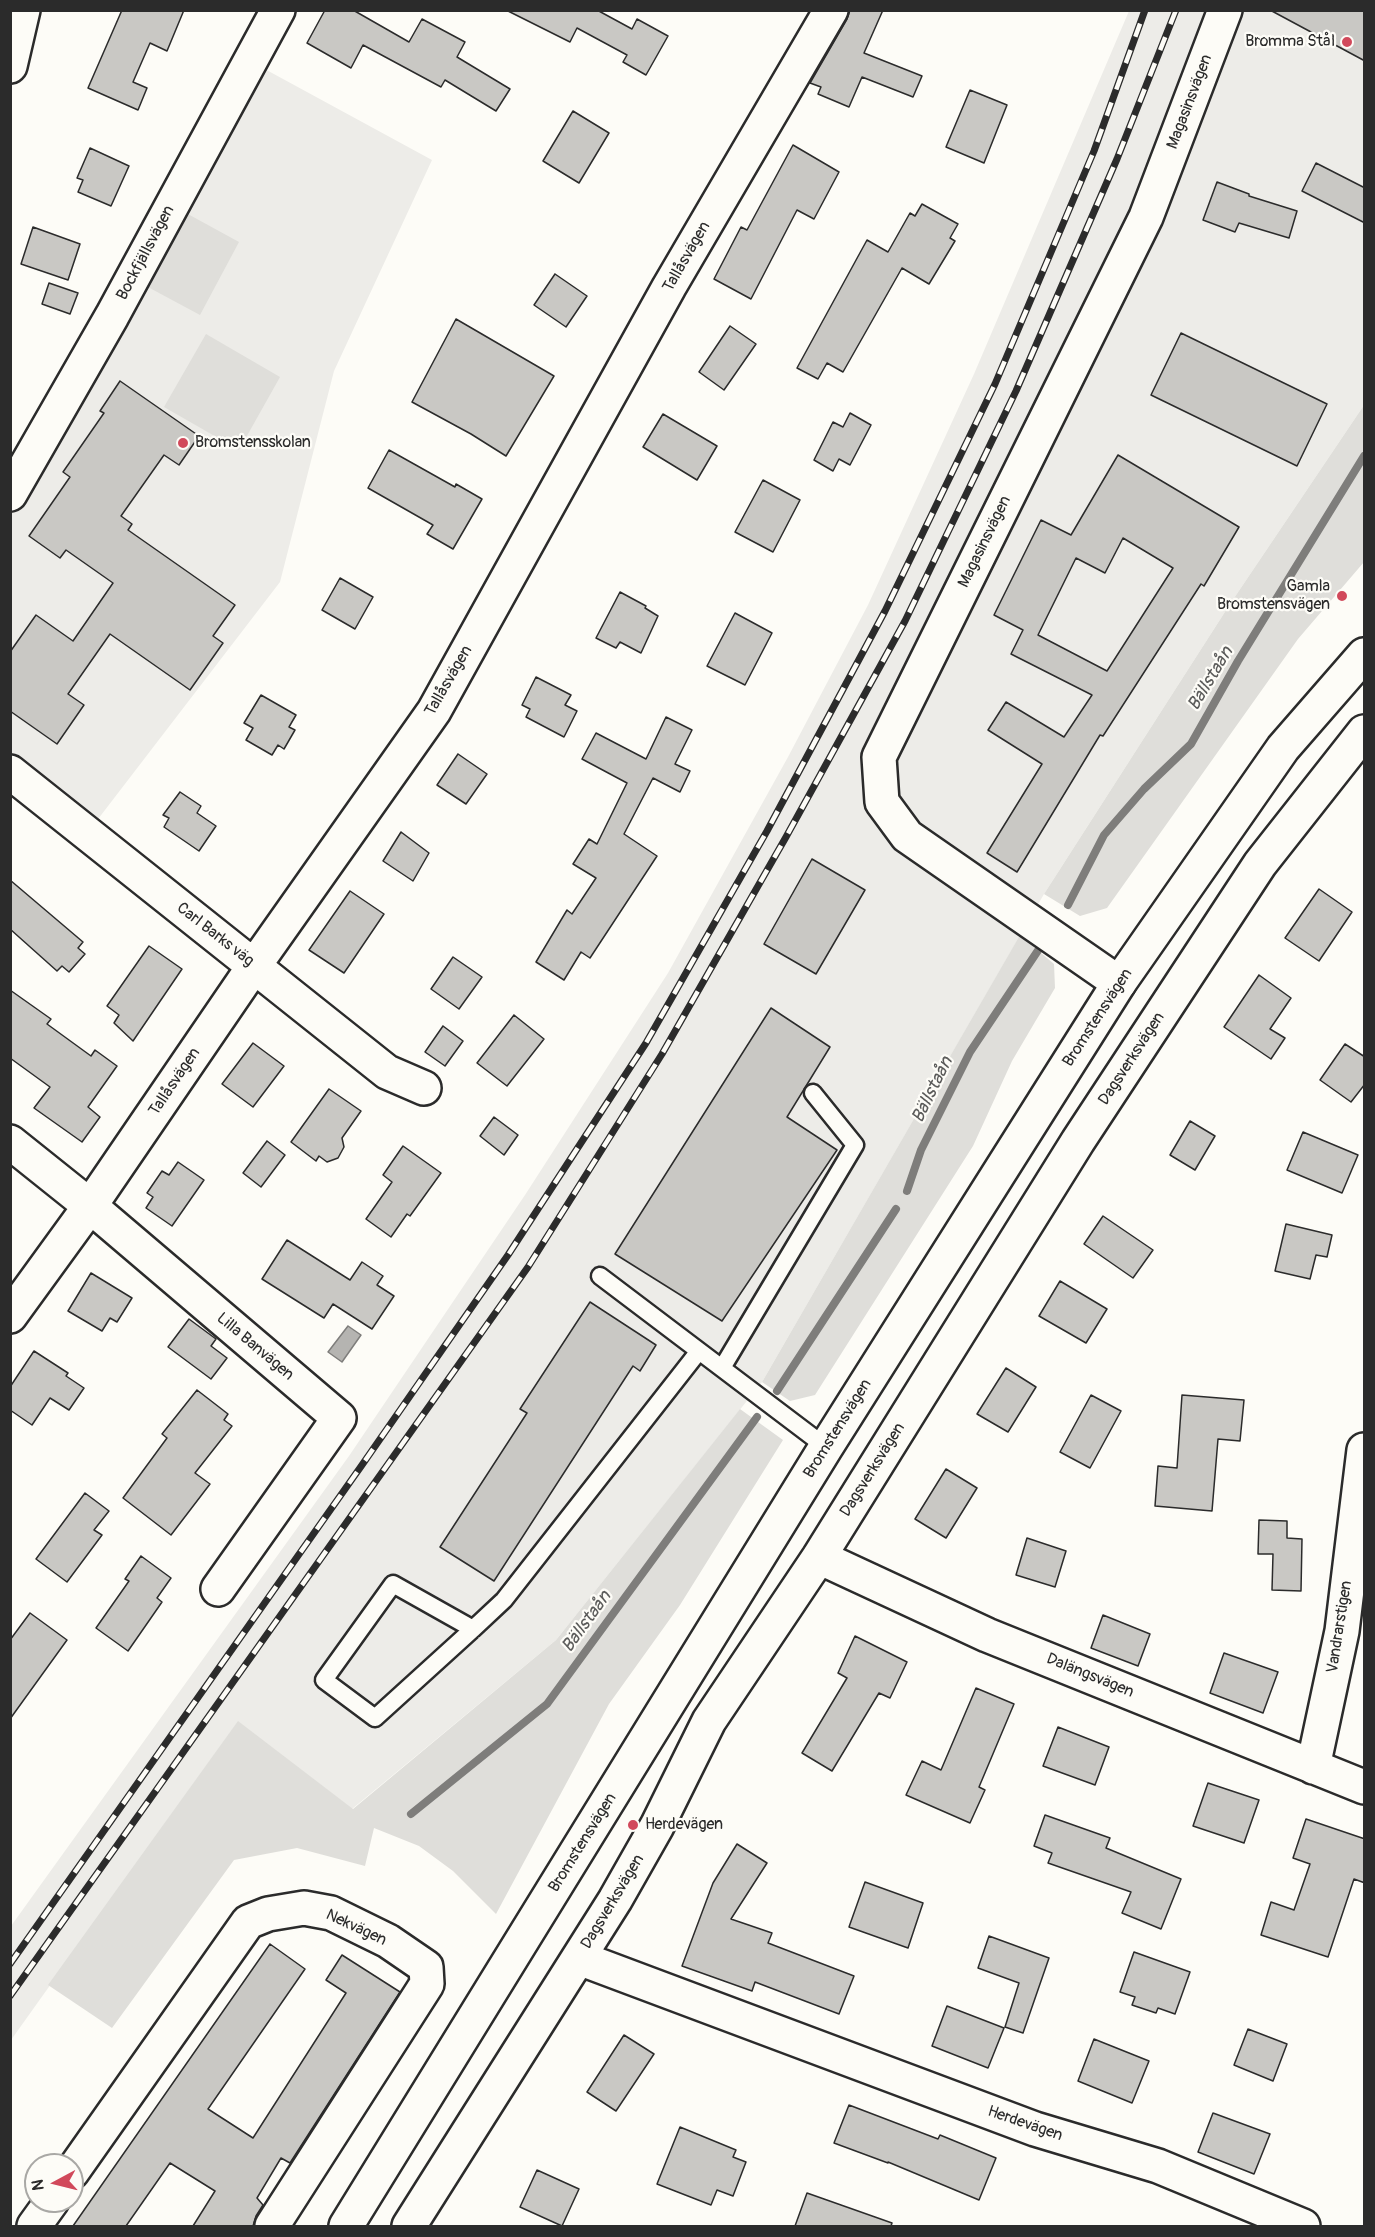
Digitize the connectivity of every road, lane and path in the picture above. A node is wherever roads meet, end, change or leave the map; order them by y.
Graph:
1 (23, 10) edge
2 (278, 10) edge
3 (831, 10) edge
4 (1225, 10) edge
5 (11, 60) edge
6 (10, 494) edge
7 (1365, 655) edge
8 (1365, 732) edge
9 (10, 772) edge
10 (254, 966) junction
11 (1119, 983) junction
12 (424, 1088) dead end
13 (813, 1093) dead end
14 (10, 1142) edge
15 (90, 1206) junction
16 (600, 1276) dead end
17 (10, 1316) edge
18 (699, 1351) junction
19 (722, 1368) junction
20 (826, 1448) junction
21 (1365, 1450) edge
22 (819, 1557) junction
23 (218, 1589) dead end
24 (473, 1629) junction
25 (1313, 1767) junction
26 (1365, 1787) edge
27 (579, 1958) junction
28 (84, 2155) edge
29 (43, 2213) edge
30 (34, 2226) edge
31 (272, 2226) edge
32 (346, 2226) edge
33 (409, 2226) edge
34 (1303, 2226) edge

1 - 5 street
2 - 6 street, Bockfjällsvägen
3 - 10 street, Tallåsvägen
4 - 11 street, Magasinsvägen
7 - 11 street, Bromstensvägen
8 - 22 street, Dagsverksvägen
9 - 10 street, Carl Barks väg
10 - 12 street, Carl Barks väg
10 - 15 street, Tallåsvägen
11 - 20 street, Bromstensvägen
13 - 19 lane
14 - 15 street, Lilla Banvägen
15 - 17 street, Tallåsvägen
15 - 23 street, Lilla Banvägen
16 - 18 lane
18 - 19 lane
18 - 24 lane
19 - 20 lane
20 - 32 street, Bromstensvägen
21 - 25 street, Vandrarstigen
22 - 25 street, Dalängsvägen
22 - 27 street, Dagsverksvägen
24 - 24 lane
25 - 26 street, Dalängsvägen
27 - 33 street, Dagsverksvägen
27 - 34 street, Herdevägen
28 - 31 street, Nekvägen
29 - 30 street

